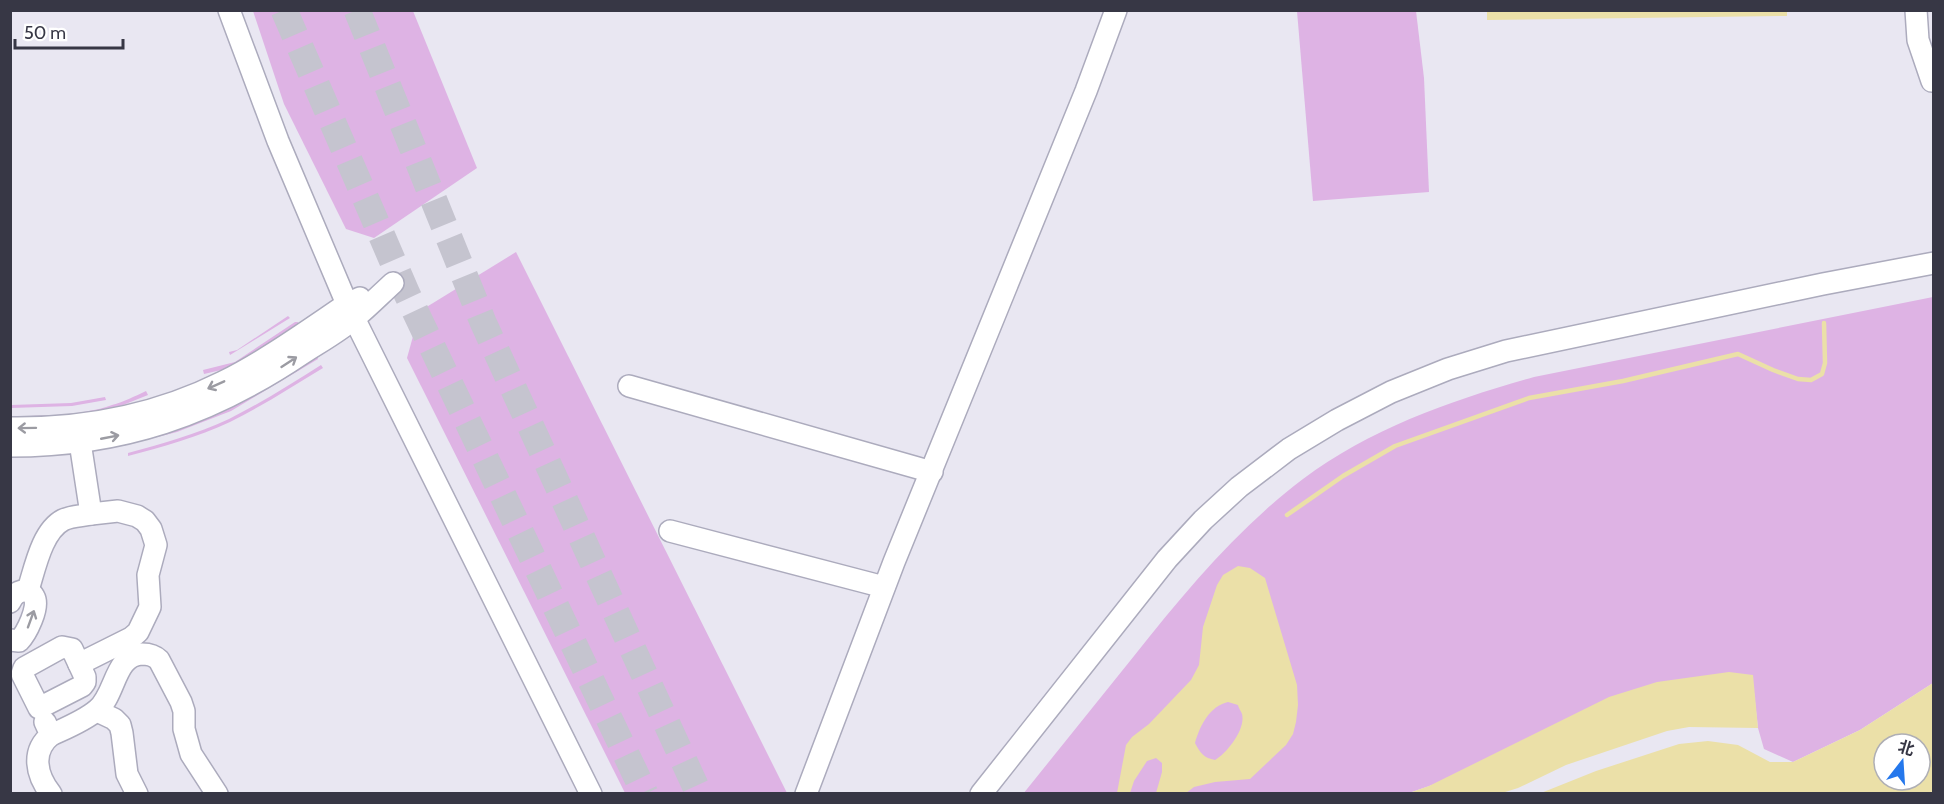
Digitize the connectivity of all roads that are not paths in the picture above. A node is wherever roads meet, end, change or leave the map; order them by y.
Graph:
1 (229, 10) edge
2 (1116, 10) edge
3 (1916, 10) edge
4 (1934, 81) edge
5 (1934, 263) edge
6 (351, 311) junction
7 (629, 386) dead end
8 (10, 428) edge
9 (79, 434) junction
10 (10, 446) edge
11 (932, 472) junction
12 (91, 514) junction
13 (670, 531) dead end
14 (884, 587) junction
15 (28, 590) junction
16 (10, 602) edge
17 (10, 640) edge
18 (79, 664) junction
19 (39, 708) junction
20 (97, 711) junction
21 (51, 735) junction
22 (51, 794) edge
23 (136, 794) edge
24 (217, 794) edge
25 (591, 794) edge
26 (806, 794) edge
27 (981, 794) edge

1 - 6 street
2 - 11 street
3 - 4 street
5 - 27 street
6 - 9 street
6 - 25 street
7 - 11 street
9 -> 8 street
9 - 10 street
9 - 12 street
11 - 14 street
12 - 15 street
12 - 18 street
13 - 14 street
14 - 26 street
15 - 16 street
17 -> 15 street
18 - 19 street
18 - 19 street
19 - 21 street
20 - 21 street
20 - 23 street
20 - 24 street
21 - 22 street

